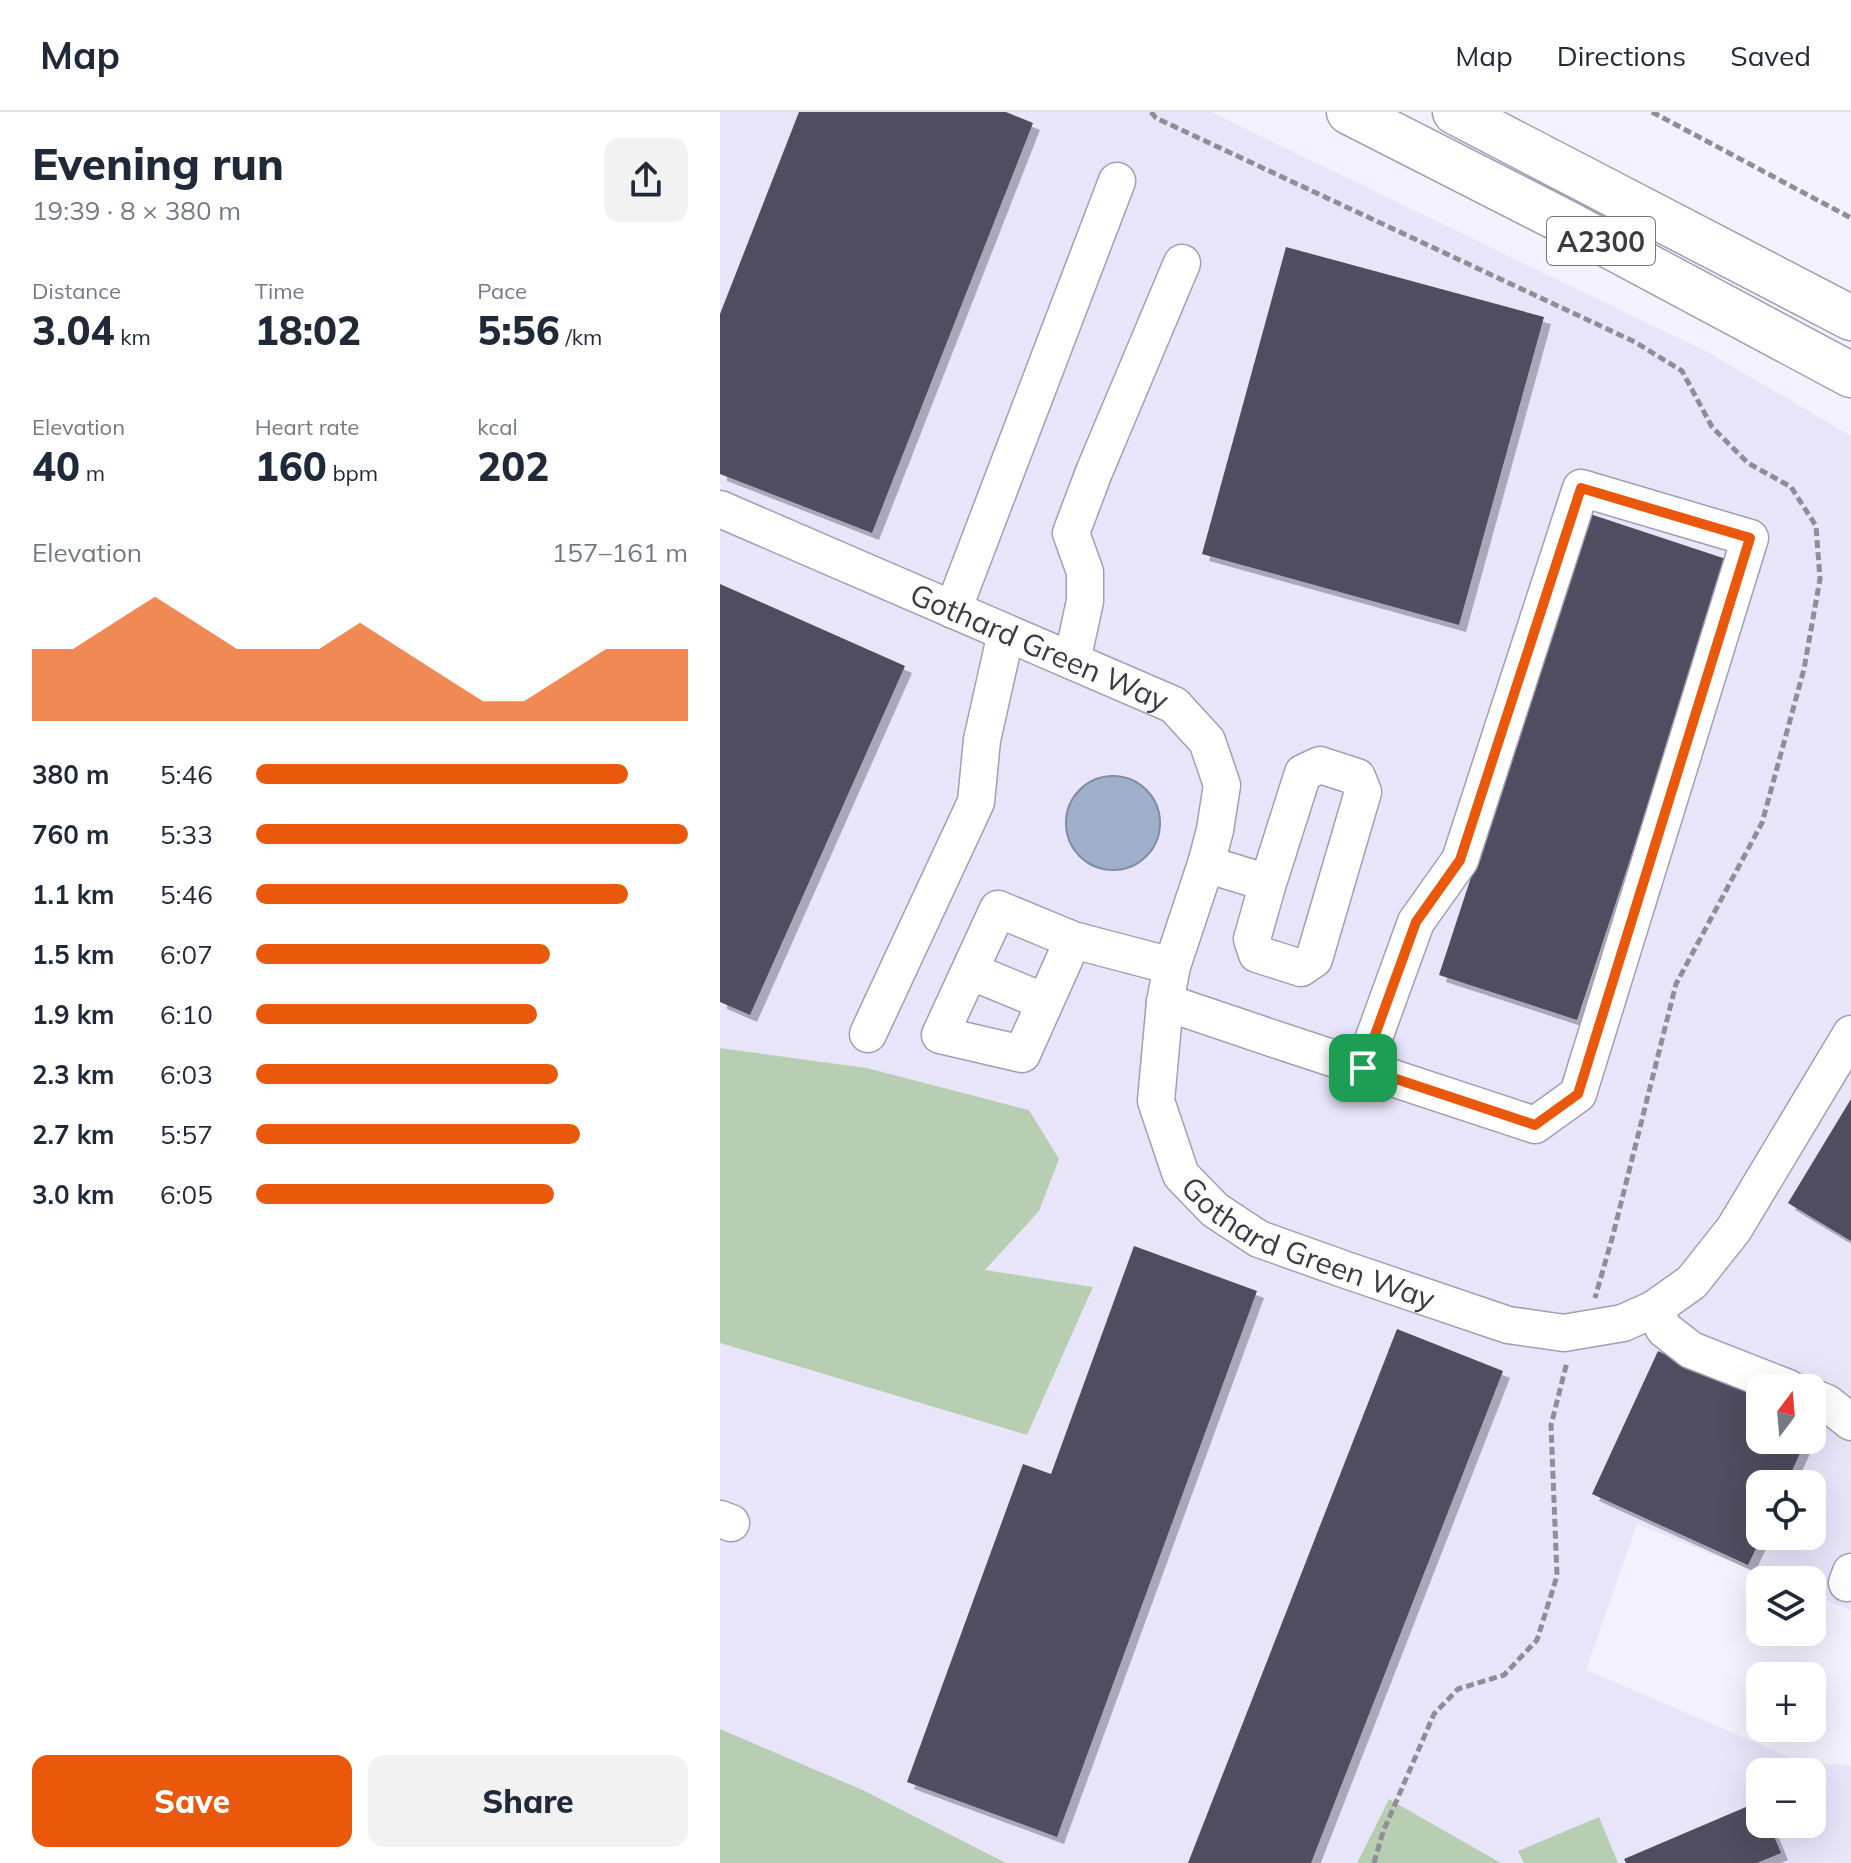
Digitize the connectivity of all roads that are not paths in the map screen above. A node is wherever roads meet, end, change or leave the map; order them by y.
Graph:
1 (1349, 112) edge
2 (1455, 112) edge
3 (1117, 181) dead end
4 (1182, 263) dead end
5 (1851, 318) edge
6 (1851, 375) edge
7 (720, 509) edge
8 (953, 610) junction
9 (1006, 633) junction
10 (1072, 661) junction
11 (1206, 864) junction
12 (1268, 883) junction
13 (1073, 940) junction
14 (1172, 966) junction
15 (970, 971) junction
16 (1045, 1002) junction
17 (1165, 1002) junction
18 (868, 1034) dead end
19 (1851, 1034) edge
20 (1363, 1068) junction
21 (1654, 1309) junction
22 (1752, 1374) edge
23 (1826, 1403) edge
24 (1851, 1422) edge

1 - 6 main road, A2300
2 - 5 main road, A2300
3 - 8 street
4 - 10 street
7 - 8 street, Gothard Green Way
8 - 9 street, Gothard Green Way
9 - 10 street, Gothard Green Way
9 - 18 street
10 - 11 street, Gothard Green Way
11 - 12 street
11 - 14 street, Gothard Green Way
12 - 12 street
13 - 14 street
13 - 15 street
13 - 16 street
14 - 17 street, Gothard Green Way
15 - 16 street
15 - 16 street
17 - 20 street
17 - 21 street, Gothard Green Way
19 - 21 street, Gothard Green Way
20 - 20 street
21 - 22 street
23 - 24 street

